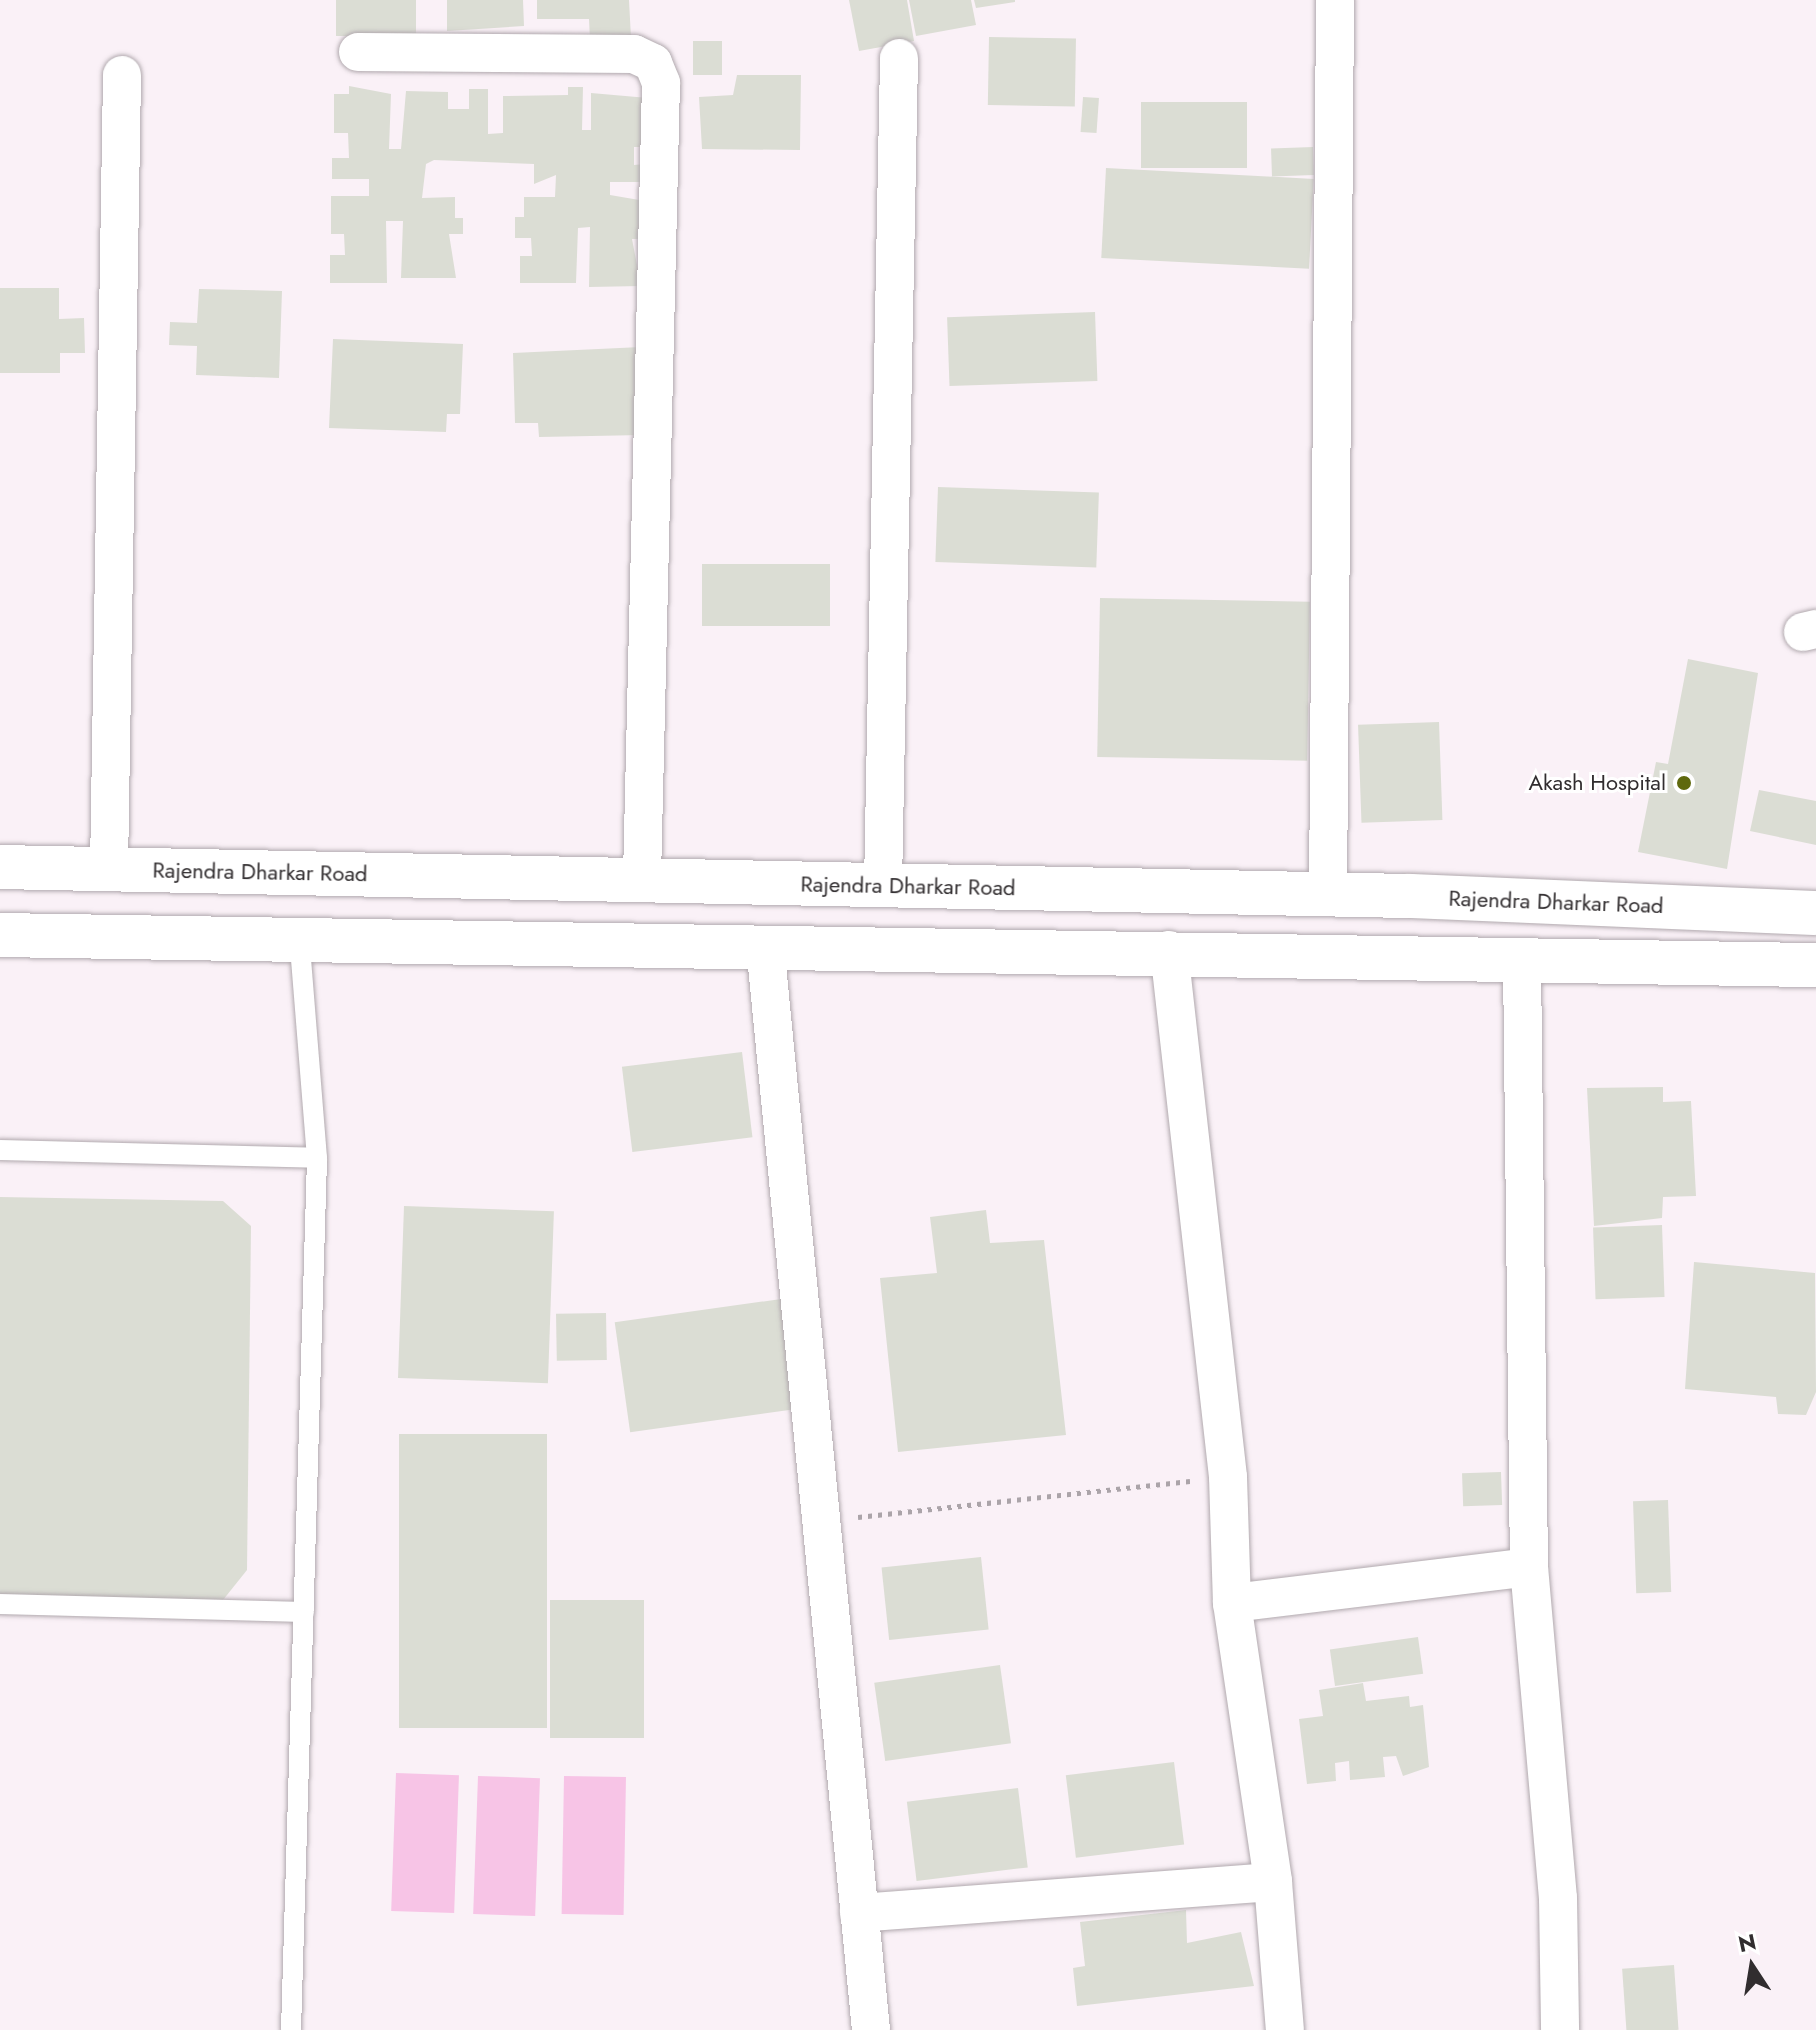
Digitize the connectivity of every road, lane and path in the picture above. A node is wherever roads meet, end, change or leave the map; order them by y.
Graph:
1 (1335, 0) edge
2 (358, 52) dead end
3 (899, 58) dead end
4 (122, 75) dead end
5 (0, 867) edge
6 (109, 869) junction
7 (642, 880) junction
8 (883, 885) junction
9 (1328, 896) junction
10 (1816, 913) edge
11 (0, 935) edge
12 (299, 935) junction
13 (765, 945) junction
14 (1169, 950) junction
15 (1522, 961) junction
16 (1816, 965) edge
17 (0, 1150) edge
18 (317, 1158) junction
19 (1228, 1477) junction
20 (818, 1522) junction
21 (1529, 1567) junction
22 (1232, 1603) junction
23 (0, 1604) edge
24 (304, 1612) junction
25 (1273, 1882) junction
26 (859, 1913) junction
27 (291, 2030) edge
28 (871, 2030) edge
29 (1285, 2030) edge
30 (1560, 2030) edge

1 - 9 street
2 - 7 street
3 - 8 street
4 - 6 street
5 - 6 main road, Rajendra Dharkar Road
6 - 7 main road, Rajendra Dharkar Road
7 - 8 main road, Rajendra Dharkar Road
8 - 9 main road, Rajendra Dharkar Road
9 - 10 main road, Rajendra Dharkar Road
11 - 12 main road
12 - 13 main road
12 - 18 lane
13 - 14 main road
13 - 20 street
14 - 15 main road
14 - 19 street
15 - 16 main road
15 - 21 street
17 - 18 lane
18 - 24 lane
19 - 20 path
19 - 22 street
20 - 26 street
21 - 22 street
21 - 30 street
22 - 25 street
23 - 24 lane
24 - 27 lane
25 - 26 street
25 - 29 street
26 - 28 street

